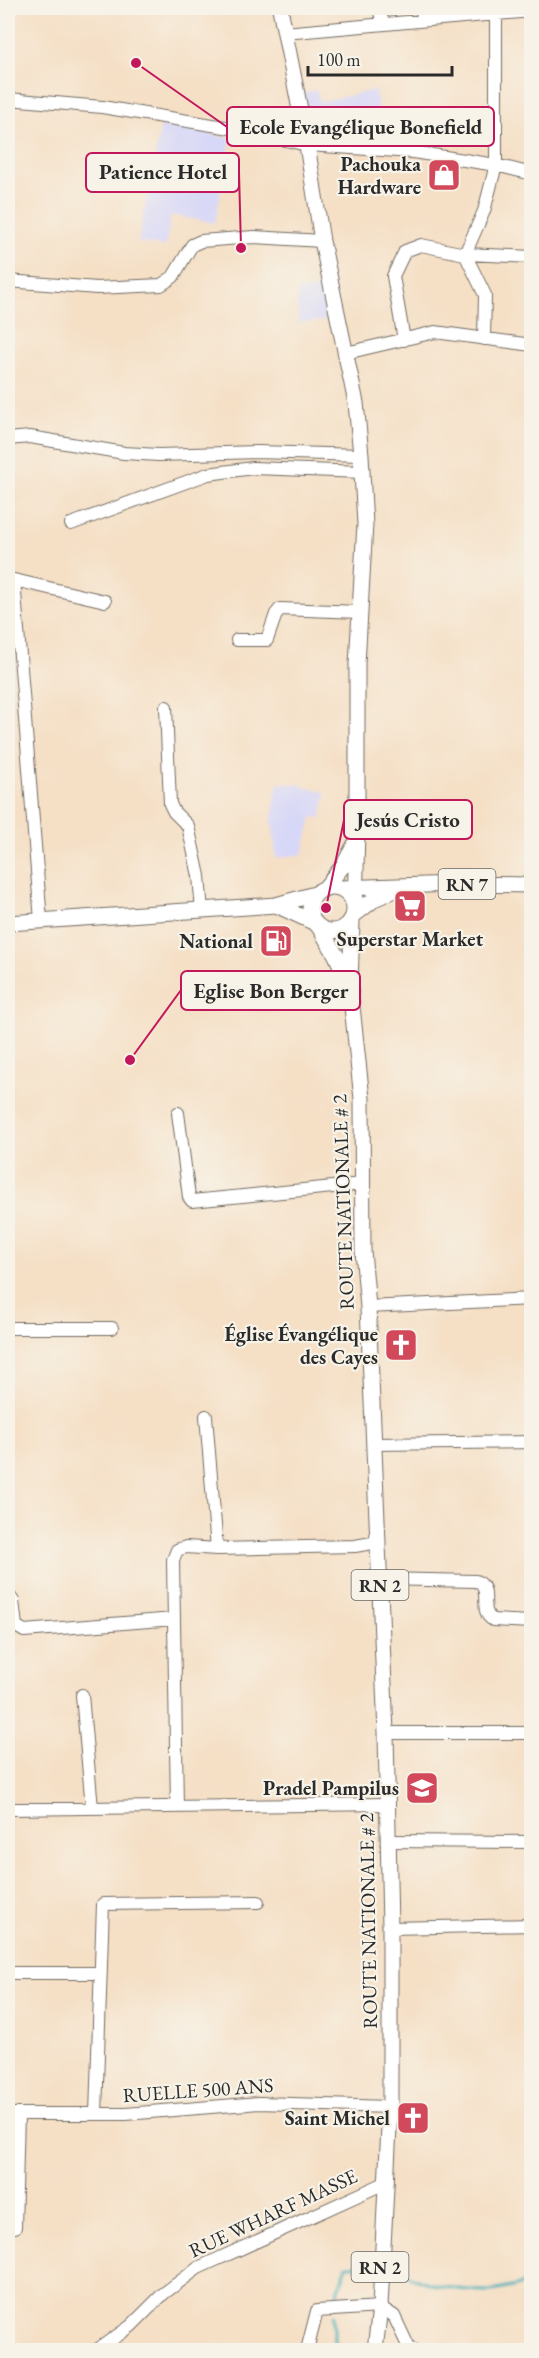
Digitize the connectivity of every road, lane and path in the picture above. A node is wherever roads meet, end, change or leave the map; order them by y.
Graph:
1 (280, 8) edge
2 (379, 8) edge
3 (531, 11) edge
4 (423, 14) edge
5 (496, 15) junction
6 (383, 24) junction
7 (284, 33) junction
8 (8, 99) edge
9 (307, 145) junction
10 (496, 165) junction
11 (531, 174) edge
12 (322, 241) junction
13 (465, 254) junction
14 (531, 257) edge
15 (8, 281) edge
16 (404, 339) junction
17 (484, 339) junction
18 (531, 345) edge
19 (346, 353) junction
20 (8, 439) edge
21 (361, 455) junction
22 (362, 472) junction
23 (71, 524) dead end
24 (105, 602) dead end
25 (360, 612) junction
26 (237, 640) dead end
27 (166, 707) dead end
28 (357, 841) junction
29 (531, 885) edge
30 (403, 886) junction
31 (340, 888) junction
32 (356, 888) junction
33 (320, 892) junction
34 (276, 905) junction
35 (202, 911) junction
36 (353, 915) junction
37 (41, 921) junction
38 (8, 923) edge
39 (317, 925) junction
40 (350, 988) junction
41 (178, 1113) dead end
42 (363, 1184) junction
43 (531, 1299) edge
44 (368, 1307) junction
45 (8, 1328) edge
46 (112, 1328) dead end
47 (206, 1416) dead end
48 (531, 1442) edge
49 (373, 1444) junction
50 (378, 1542) junction
51 (217, 1549) junction
52 (380, 1580) junction
53 (8, 1594) edge
54 (174, 1618) junction
55 (531, 1622) edge
56 (82, 1695) dead end
57 (386, 1733) junction
58 (531, 1733) edge
59 (388, 1804) junction
60 (177, 1807) junction
61 (92, 1808) junction
62 (8, 1809) edge
63 (388, 1841) junction
64 (531, 1842) edge
65 (258, 1902) dead end
66 (531, 1925) edge
67 (390, 1928) junction
68 (8, 1973) edge
69 (101, 1973) junction
70 (390, 2107) junction
71 (13, 2114) edge
72 (96, 2114) junction
73 (385, 2183) junction
74 (15, 2227) dead end
75 (380, 2307) junction
76 (97, 2350) edge
77 (307, 2350) edge
78 (375, 2350) edge
79 (414, 2350) edge

1 - 7 main road, ROUTE NATIONALE # 2
2 - 6 street
3 - 5 street
4 - 5 street
4 - 6 street
5 - 10 street
6 - 7 street
7 - 9 main road, ROUTE NATIONALE # 2
8 - 9 street
9 - 10 street
9 - 12 main road, ROUTE NATIONALE # 2
10 - 11 street
10 - 13 street
12 - 15 street
12 - 19 main road, ROUTE NATIONALE # 2
13 - 14 street
13 - 16 street
13 - 17 street
16 - 17 street
16 - 19 street
17 - 18 street
19 - 21 main road, ROUTE NATIONALE # 2
20 - 21 street
21 - 22 main road, ROUTE NATIONALE # 2
22 - 23 street
22 - 25 main road, ROUTE NATIONALE # 2
24 - 37 street
25 - 26 street
25 - 28 main road, ROUTE NATIONALE # 2
27 - 35 street
28 - 32 main road, ROUTE NATIONALE # 2
28 - 33 main road
29 - 30 main road, RN 7
30 - 32 main road, RN 7
30 - 36 main road, RN 7
31 - 32 main road, RN 7
31 - 33 main road
31 - 36 main road
32 - 36 main road, ROUTE NATIONALE # 2
33 - 34 main road
33 - 39 main road
34 - 35 main road
34 - 39 main road
35 - 37 main road
36 - 39 main road
36 - 40 main road, ROUTE NATIONALE # 2 / RN 2
37 - 38 main road
39 - 40 main road, ROUTE NATIONALE # 2 / RN 2
40 - 42 main road, ROUTE NATIONALE # 2 / RN 2
41 - 42 street
42 - 44 main road, ROUTE NATIONALE # 2 / RN 2
43 - 44 street
44 - 49 main road, ROUTE NATIONALE # 2 / RN 2
45 - 46 street
47 - 51 street
48 - 49 street
49 - 50 main road, ROUTE NATIONALE # 2 / RN 2
50 - 51 street
50 - 52 main road, ROUTE NATIONALE # 2 / RN 2
51 - 54 street
52 - 55 street
52 - 57 main road, ROUTE NATIONALE # 2 / RN 2
53 - 54 street
54 - 60 street
56 - 61 street
57 - 58 street
57 - 59 main road, ROUTE NATIONALE # 2 / RN 2
59 - 60 street
59 - 63 main road, ROUTE NATIONALE # 2 / RN 2
60 - 61 street
61 - 62 street
63 - 64 street
63 - 67 main road, ROUTE NATIONALE # 2 / RN 2
65 - 69 street
66 - 67 street
67 - 70 main road, ROUTE NATIONALE # 2 / RN 2
68 - 69 street
69 - 72 street
70 - 72 street, RUELLE 500 ANS
70 - 73 main road, ROUTE NATIONALE # 2 / RN 2
71 - 72 street, RUELLE 500 ANS
71 - 74 street
73 - 75 main road, ROUTE NATIONALE # 2 / RN 2
73 - 76 street, RUE WHARF MASSE
75 - 77 street
75 - 78 main road, ROUTE NATIONALE # 2 / RN 2
75 - 79 street

